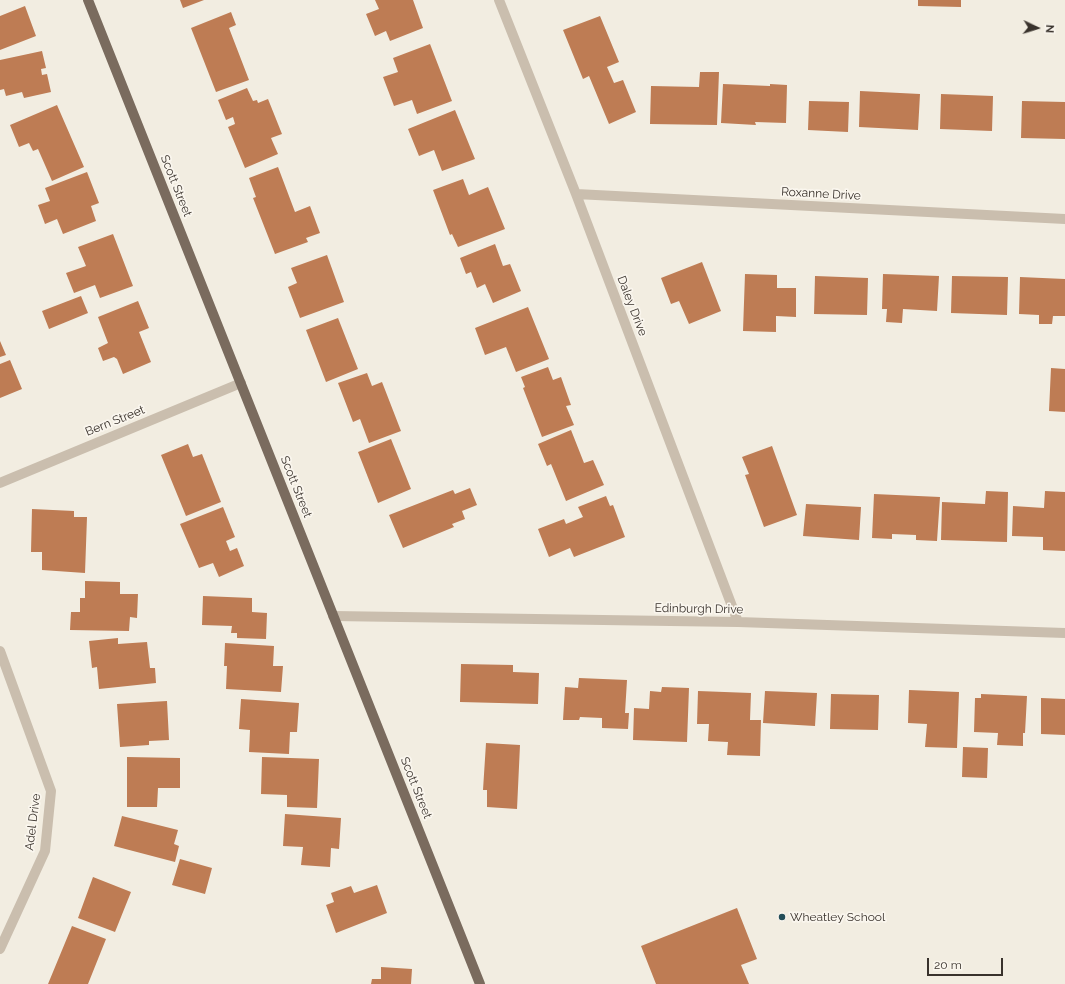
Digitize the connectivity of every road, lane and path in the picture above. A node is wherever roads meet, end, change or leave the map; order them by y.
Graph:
1 (88, 0) edge
2 (499, 0) edge
3 (576, 194) junction
4 (1065, 219) edge
5 (240, 383) junction
6 (0, 483) edge
7 (333, 616) junction
8 (738, 622) junction
9 (1065, 633) edge
10 (0, 651) edge
11 (3, 667) edge
12 (0, 949) edge
13 (480, 984) edge

1 - 5 main road, Scott Street
2 - 3 street, Daley Drive
3 - 4 street, Roxanne Drive
3 - 8 street, Daley Drive
5 - 6 street, Bern Street
5 - 7 main road, Scott Street
7 - 8 street, Edinburgh Drive
7 - 13 main road, Scott Street
8 - 9 street, Edinburgh Drive
10 - 11 street, Adel Drive
11 - 12 street, Adel Drive

